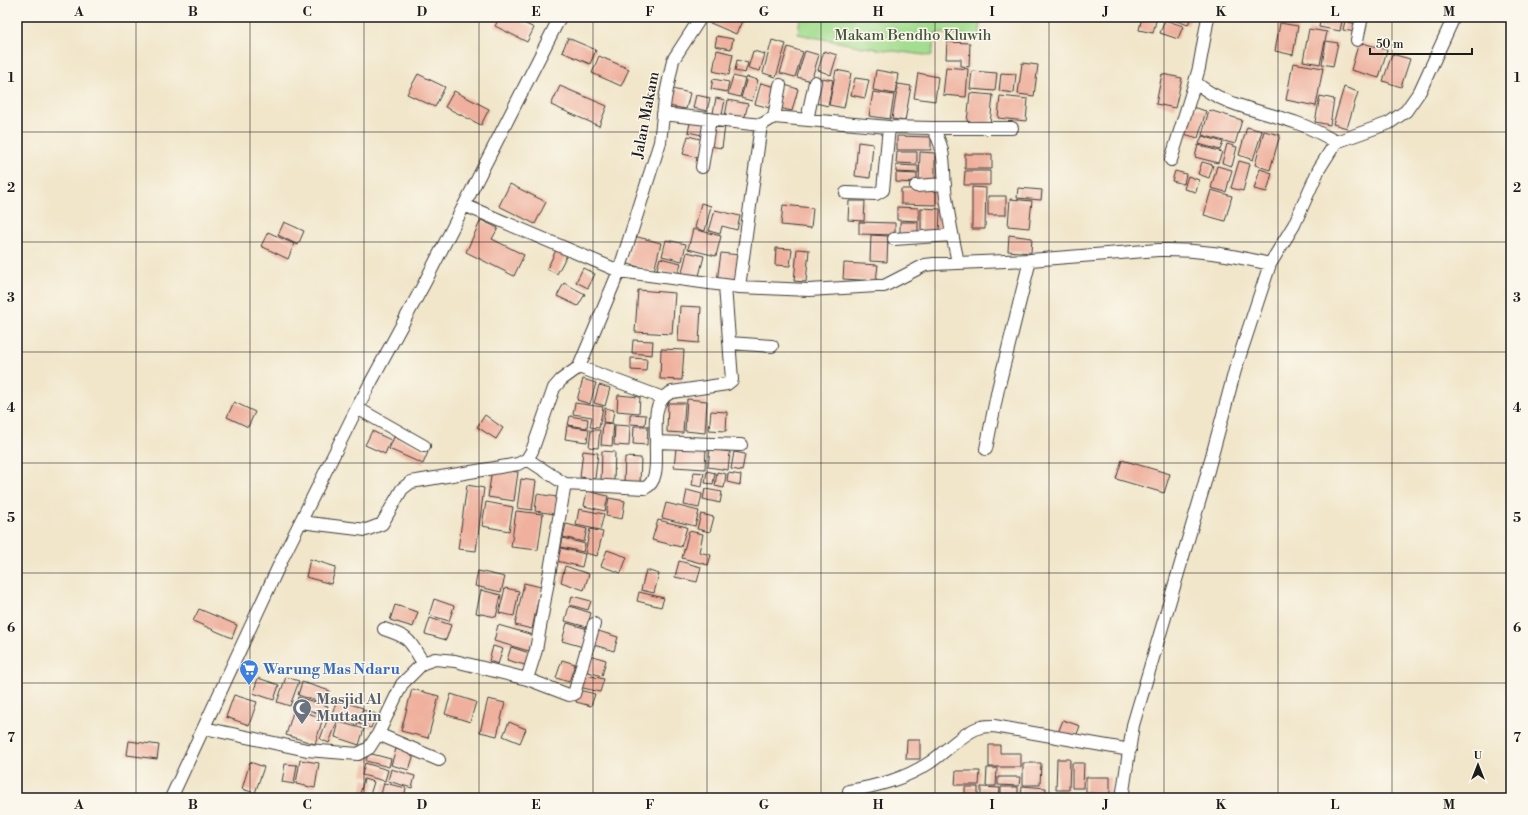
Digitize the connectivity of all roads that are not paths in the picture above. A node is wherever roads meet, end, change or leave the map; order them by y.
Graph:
1 (560, 17) edge
2 (701, 17) edge
3 (1208, 17) edge
4 (1362, 17) edge
5 (1454, 17) edge
6 (1357, 40) dead end
7 (815, 82) dead end
8 (1195, 82) junction
9 (780, 85) dead end
10 (663, 114) junction
11 (774, 117) junction
12 (710, 119) junction
13 (807, 120) junction
14 (761, 125) junction
15 (889, 128) junction
16 (932, 128) junction
17 (1012, 128) dead end
18 (1336, 142) junction
19 (1171, 160) dead end
20 (702, 167) dead end
21 (945, 184) junction
22 (916, 186) dead end
23 (846, 193) dead end
24 (464, 205) junction
25 (952, 235) junction
26 (894, 239) dead end
27 (1030, 260) junction
28 (958, 262) junction
29 (1270, 264) junction
30 (619, 271) junction
31 (725, 286) junction
32 (739, 287) junction
33 (729, 343) junction
34 (772, 346) dead end
35 (579, 367) junction
36 (663, 398) junction
37 (357, 408) junction
38 (656, 442) junction
39 (741, 445) dead end
40 (424, 446) dead end
41 (986, 448) dead end
42 (527, 459) junction
43 (566, 484) junction
44 (301, 522) junction
45 (594, 624) dead end
46 (384, 629) dead end
47 (423, 663) junction
48 (527, 679) junction
49 (204, 728) junction
50 (378, 734) junction
51 (1130, 750) junction
52 (439, 760) dead end
53 (849, 791) dead end
54 (171, 798) edge
55 (1122, 798) edge

1 - 24 street
2 - 10 street, Jalan Makam
3 - 8 street
4 - 6 street
5 - 18 street
7 - 13 street
8 - 18 street
8 - 19 street
9 - 11 street
10 - 12 street
10 - 30 street, Jalan Makam
11 - 13 street
11 - 14 street
12 - 14 street
12 - 20 street
13 - 15 street
14 - 32 street
15 - 16 street
15 - 23 street
16 - 17 street
16 - 21 street
18 - 29 street
21 - 22 street
21 - 25 street
24 - 30 street
24 - 37 street
25 - 26 street
25 - 28 street
27 - 28 street
27 - 29 street
27 - 41 street
28 - 32 street
29 - 51 street
30 - 31 street
30 - 35 street, Jalan Makam
31 - 32 street
31 - 33 street
33 - 34 street
33 - 36 street
35 - 36 street
35 - 42 street
36 - 38 street
37 - 40 street
37 - 44 street
38 - 39 street
38 - 43 street
42 - 43 street
42 - 44 street
43 - 48 street
44 - 49 street
45 - 48 street
46 - 47 street
47 - 48 street
47 - 50 street
49 - 50 street
49 - 54 street
50 - 52 street
51 - 53 street
51 - 55 street

